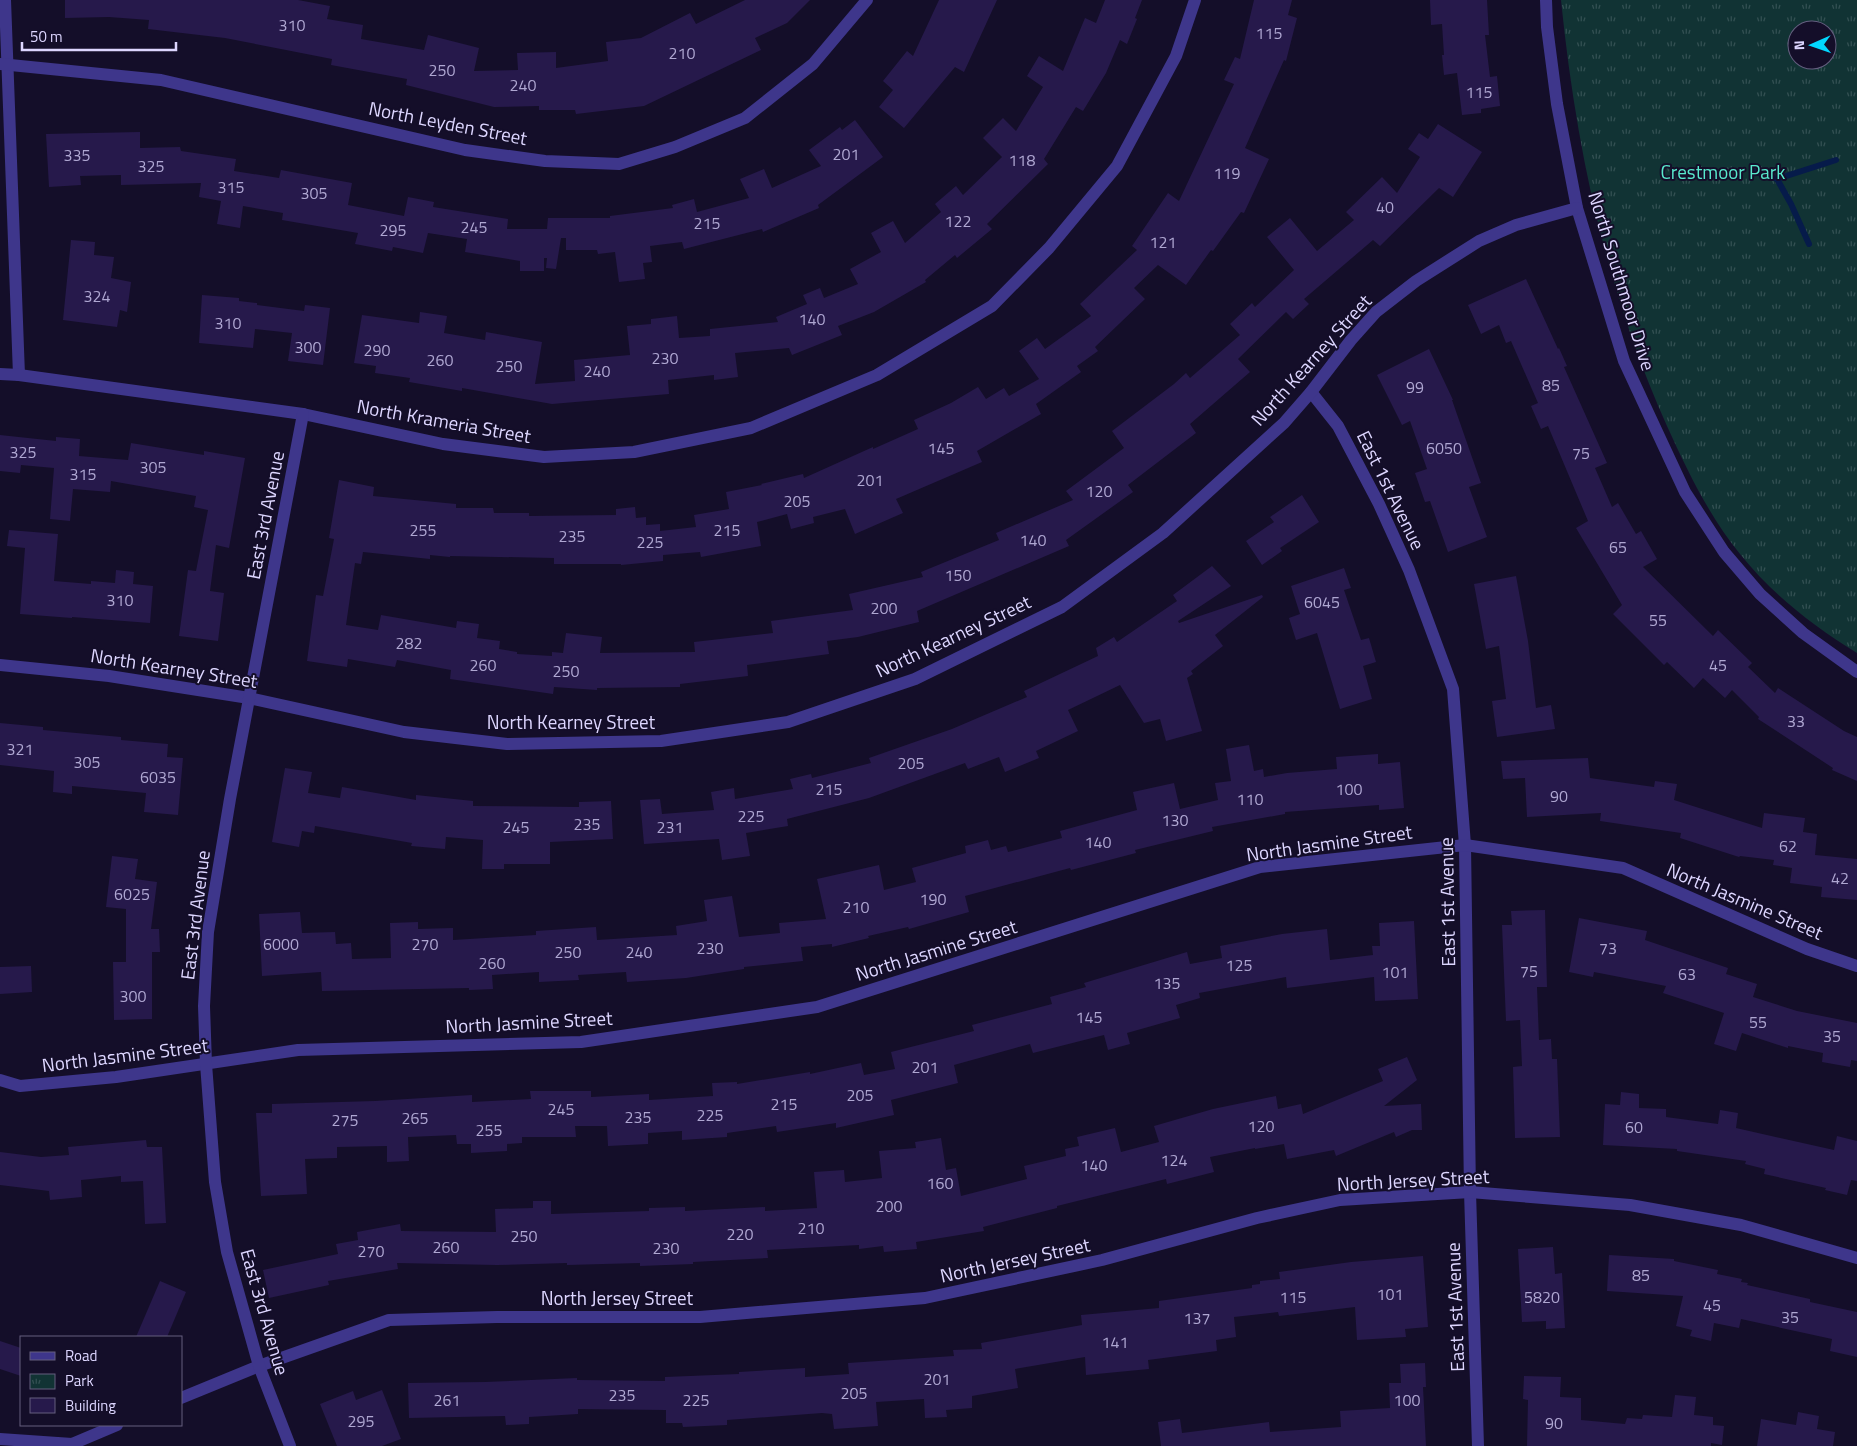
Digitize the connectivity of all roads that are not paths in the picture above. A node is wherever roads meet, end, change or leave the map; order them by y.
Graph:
1 (5, 0) edge
2 (867, 0) edge
3 (1195, 0) edge
4 (1546, 0) edge
5 (4, 64) edge
6 (1577, 208) junction
7 (0, 374) edge
8 (19, 374) junction
9 (1311, 392) junction
10 (303, 414) junction
11 (0, 664) edge
12 (1857, 672) edge
13 (249, 698) junction
14 (1465, 845) junction
15 (1857, 966) edge
16 (206, 1064) junction
17 (0, 1080) edge
18 (1470, 1192) junction
19 (1857, 1258) edge
20 (259, 1366) junction
21 (182, 1398) edge
22 (115, 1426) edge
23 (0, 1439) edge
24 (290, 1446) edge
25 (1478, 1446) edge

1 - 5 street
2 - 5 street, North Leyden Street
3 - 10 street, North Krameria Street
4 - 6 street, North Southmoor Drive
5 - 8 street
6 - 9 street, North Kearney Street
6 - 12 street, North Southmoor Drive
7 - 8 street, North Krameria Street
8 - 10 street, North Krameria Street
9 - 13 street, North Kearney Street
9 - 14 street, East 1st Avenue
10 - 13 street, East 3rd Avenue
11 - 13 street, North Kearney Street
13 - 16 street, East 3rd Avenue
14 - 15 street, North Jasmine Street
14 - 16 street, North Jasmine Street
14 - 18 street, East 1st Avenue
16 - 17 street, North Jasmine Street
16 - 20 street, East 3rd Avenue
18 - 19 street, North Jersey Street
18 - 20 street, North Jersey Street
18 - 25 street, East 1st Avenue
20 - 21 street, North Jersey Street
20 - 24 street, East 3rd Avenue
22 - 23 street

